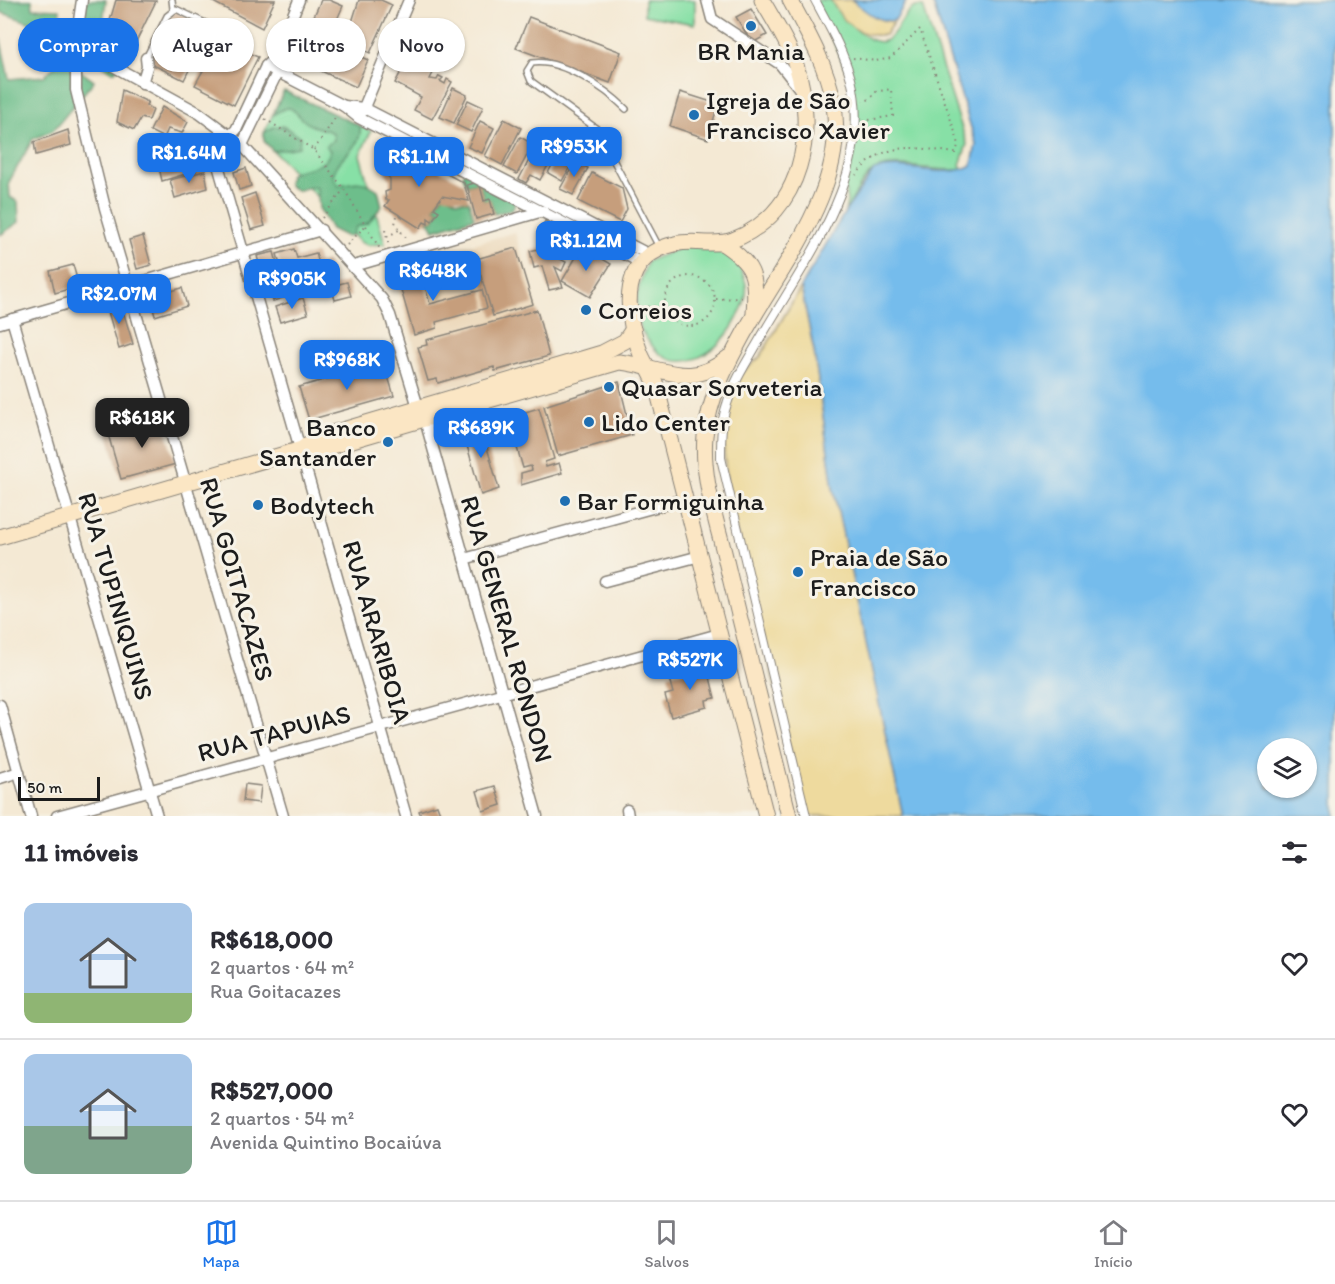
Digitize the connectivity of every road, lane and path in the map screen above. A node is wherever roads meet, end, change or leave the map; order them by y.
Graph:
1 (82, 0) edge
2 (171, 0) edge
3 (299, 0) edge
4 (409, 0) edge
5 (706, 0) edge
6 (815, 0) edge
7 (765, 6) edge
8 (794, 7) edge
9 (173, 9) junction
10 (79, 18) edge
11 (197, 18) edge
12 (292, 18) edge
13 (843, 52) junction
14 (146, 58) joint
15 (266, 66) edge
16 (75, 72) edge
17 (121, 72) edge
18 (278, 72) edge
19 (280, 72) edge
20 (139, 82) junction
21 (804, 95) junction
22 (855, 103) junction
23 (626, 109) dead end
24 (340, 111) junction
25 (257, 113) junction
26 (362, 113) junction
27 (856, 123) junction
28 (228, 135) junction
29 (242, 145) junction
30 (315, 150) junction
31 (844, 181) junction
32 (344, 189) junction
33 (543, 211) junction
34 (397, 216) dead end
35 (366, 225) junction
36 (319, 228) junction
37 (385, 230) dead end
38 (399, 230) junction
39 (387, 237) junction
40 (722, 243) junction
41 (412, 249) junction
42 (341, 252) junction
43 (244, 254) junction
44 (650, 255) junction
45 (387, 256) junction
46 (354, 266) junction
47 (128, 286) junction
48 (755, 296) junction
49 (716, 299) junction
50 (665, 306) junction
51 (629, 308) junction
52 (753, 316) junction
53 (12, 319) junction
54 (0, 323) edge
55 (633, 328) junction
56 (731, 355) junction
57 (649, 367) junction
58 (421, 413) junction
59 (302, 449) junction
60 (186, 483) junction
61 (684, 499) junction
62 (69, 516) junction
63 (0, 537) edge
64 (700, 556) junction
65 (464, 559) junction
66 (605, 580) dead end
67 (719, 634) junction
68 (502, 694) junction
69 (0, 705) edge
70 (381, 727) junction
71 (266, 759) junction
72 (19, 772) junction
73 (0, 778) edge
74 (150, 790) junction
75 (31, 816) edge
76 (57, 816) edge
77 (157, 816) edge
78 (283, 816) edge
79 (406, 816) edge
80 (537, 816) edge
81 (766, 816) edge
82 (789, 816) edge
83 (806, 816) edge

1 - 10 street, RUA GOITACAZES
2 - 9 lane
3 - 12 street
4 - 26 street
5 - 21 street
6 - 13 street
7 - 21 main road
8 - 52 main road
9 - 11 lane
9 - 14 lane
13 - 22 street
13 - 31 path
14 - 20 street
15 - 28 street, RUA ARARIBOIA
16 - 47 street, RUA GOITACAZES
17 - 20 street, RUA GENERAL RONDON
18 - 25 street
19 - 24 street
20 - 28 street, RUA GENERAL RONDON
21 - 40 main road
22 - 27 street
22 - 27 path
23 - 44 lane
24 - 26 street
24 - 30 path
25 - 29 street
25 - 30 path
26 - 33 street
26 - 44 street
27 - 31 street
28 - 29 street, RUA GENERAL RONDON
28 - 43 street, RUA ARARIBOIA
29 - 36 street, RUA GENERAL RONDON
30 - 32 path
31 - 83 street
32 - 35 path
32 - 36 path
33 - 41 street
33 - 44 street
34 - 38 path
35 - 42 path
35 - 45 path
36 - 42 street, RUA GENERAL RONDON
36 - 43 street
37 - 39 path
38 - 39 path
38 - 41 path
39 - 45 path
40 - 44 main road
40 - 48 main road
41 - 45 street
42 - 46 street, RUA GENERAL RONDON
43 - 47 street
43 - 59 street, RUA ARARIBOIA
44 - 51 main road
45 - 46 street
46 - 58 street, RUA GENERAL RONDON
47 - 53 street
47 - 60 street, RUA GOITACAZES
48 - 49 path
48 - 52 main road
49 - 50 path
49 - 50 path
50 - 51 path
51 - 55 main road
52 - 56 main road
53 - 54 street
53 - 62 street, RUA TUPINIQUINS
55 - 57 main road
55 - 58 main road
56 - 57 main road
56 - 82 main road
57 - 58 main road
57 - 61 main road
58 - 59 main road
58 - 65 street, RUA GENERAL RONDON
59 - 60 main road
59 - 70 street, RUA ARARIBOIA
60 - 62 main road
60 - 71 street, RUA GOITACAZES
61 - 64 main road
61 - 65 street
62 - 63 main road
62 - 74 street, RUA TUPINIQUINS
64 - 66 street
64 - 67 main road
65 - 68 street, RUA GENERAL RONDON
67 - 68 street, RUA TAPUIAS
67 - 81 main road
68 - 70 street, RUA TAPUIAS
68 - 80 street, RUA GENERAL RONDON
69 - 72 street
70 - 71 street, RUA TAPUIAS
70 - 79 street, RUA ARARIBOIA
71 - 74 street, RUA TAPUIAS
71 - 78 street, RUA GOITACAZES
72 - 73 street
72 - 75 street
74 - 76 street, RUA TAPUIAS
74 - 77 street, RUA TUPINIQUINS

